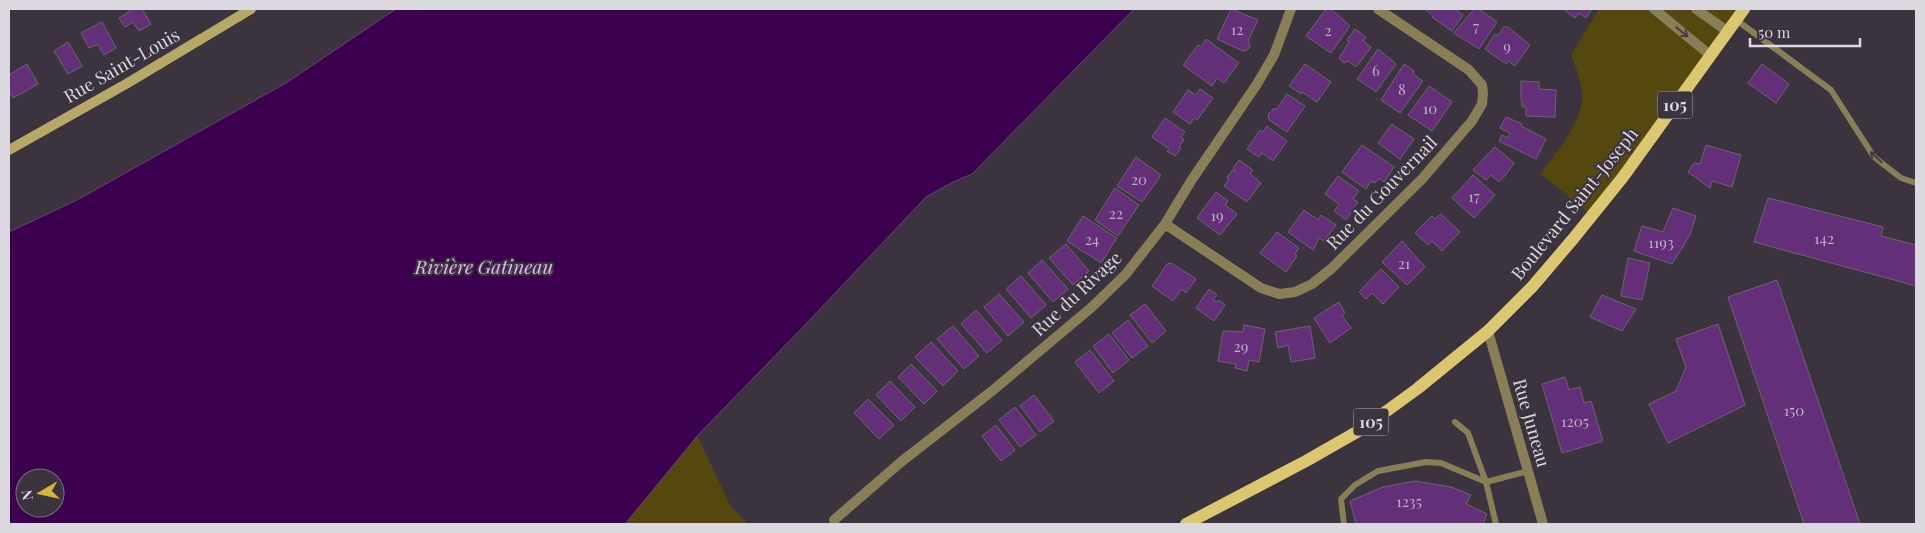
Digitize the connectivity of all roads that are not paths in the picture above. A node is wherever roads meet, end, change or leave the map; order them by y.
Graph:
1 (251, 9) edge
2 (1291, 9) edge
3 (1378, 9) edge
4 (1654, 9) edge
5 (1696, 9) edge
6 (1744, 9) edge
7 (1738, 14) edge
8 (1727, 31) junction
9 (1710, 55) junction
10 (9, 150) edge
11 (1916, 183) edge
12 (1165, 224) junction
13 (1488, 331) junction
14 (1454, 422) dead end
15 (1528, 470) junction
16 (1486, 482) junction
17 (834, 520) dead end
18 (1186, 524) edge
19 (1344, 524) edge
20 (1496, 524) edge
21 (1543, 524) edge

1 - 10 main road, Rue Saint-Louis
2 - 12 street, Rue du Rivage
3 - 12 street, Rue du Gouvernail
4 -> 9 street
5 - 8 street
6 - 7 main road, Boulevard Saint-Joseph / 105
7 - 8 main road, Boulevard Saint-Joseph / 105
11 -> 7 lane
8 - 9 main road, Boulevard Saint-Joseph / 105
9 - 13 main road, Boulevard Saint-Joseph / 105
12 - 17 street, Rue du Rivage
13 - 15 street, Rue Juneau
13 - 18 main road, Boulevard Saint-Joseph / 105
14 - 16 lane
15 - 16 lane
15 - 21 street, Rue Juneau
16 - 19 lane
16 - 20 lane

